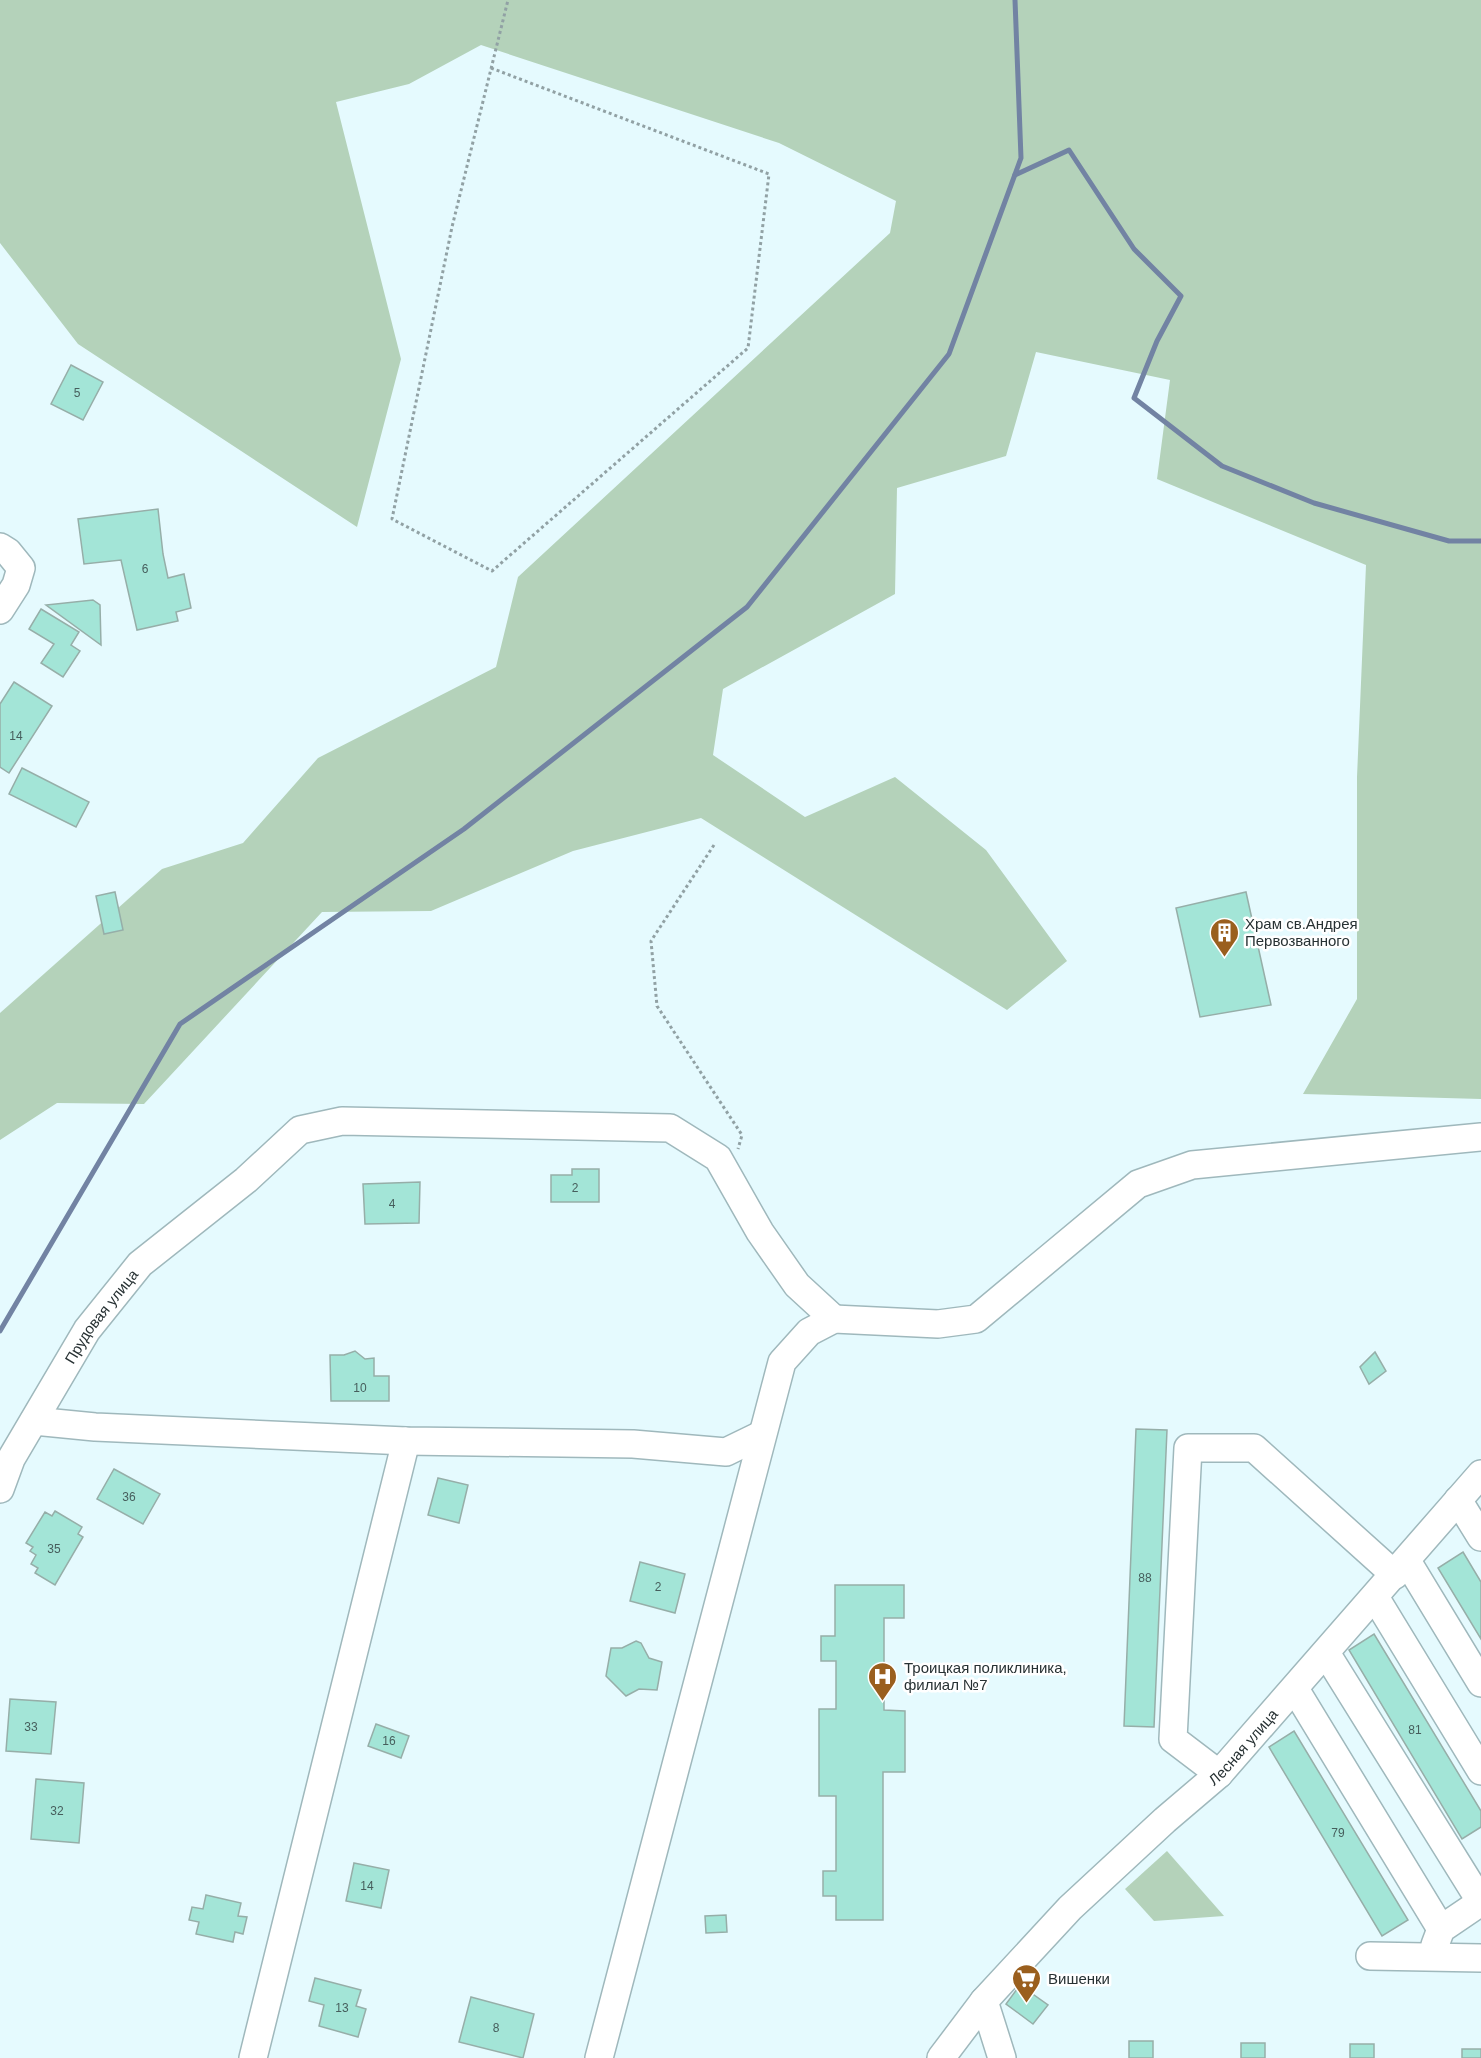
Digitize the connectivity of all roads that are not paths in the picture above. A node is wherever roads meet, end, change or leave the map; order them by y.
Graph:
1 (0, 548) edge
2 (0, 610) edge
3 (1481, 1137) edge
4 (834, 1319) junction
5 (34, 1421) junction
6 (761, 1435) junction
7 (406, 1441) junction
8 (1481, 1474) edge
9 (0, 1489) edge
10 (1458, 1500) junction
11 (1481, 1537) edge
12 (1401, 1568) junction
13 (1375, 1597) junction
14 (1326, 1653) junction
15 (1481, 1683) edge
16 (1294, 1689) junction
17 (1481, 1771) edge
18 (1219, 1774) junction
19 (1481, 1902) edge
20 (1441, 1929) junction
21 (1370, 1956) dead end
22 (1431, 1957) junction
23 (1481, 1958) edge
24 (984, 2001) junction
25 (253, 2058) edge
26 (599, 2058) edge
27 (941, 2058) edge
28 (1002, 2058) edge

1 - 2 street
3 - 4 street
4 - 5 street, Прудовая улица
4 - 6 street
5 - 7 street
5 - 9 street, Прудовая улица
6 - 7 street
6 - 26 street
7 - 25 street
8 - 10 street, Лесная улица
10 - 11 street
10 - 12 street, Лесная улица
12 - 13 street, Лесная улица
12 - 15 street
12 - 18 street
13 - 14 street, Лесная улица
13 - 17 street
14 - 16 street, Лесная улица
14 - 19 street
16 - 18 street, Лесная улица
16 - 20 street
18 - 24 street, Лесная улица
19 - 20 street
20 - 22 street
21 - 22 street
22 - 23 street
24 - 27 street, Лесная улица
24 - 28 street

